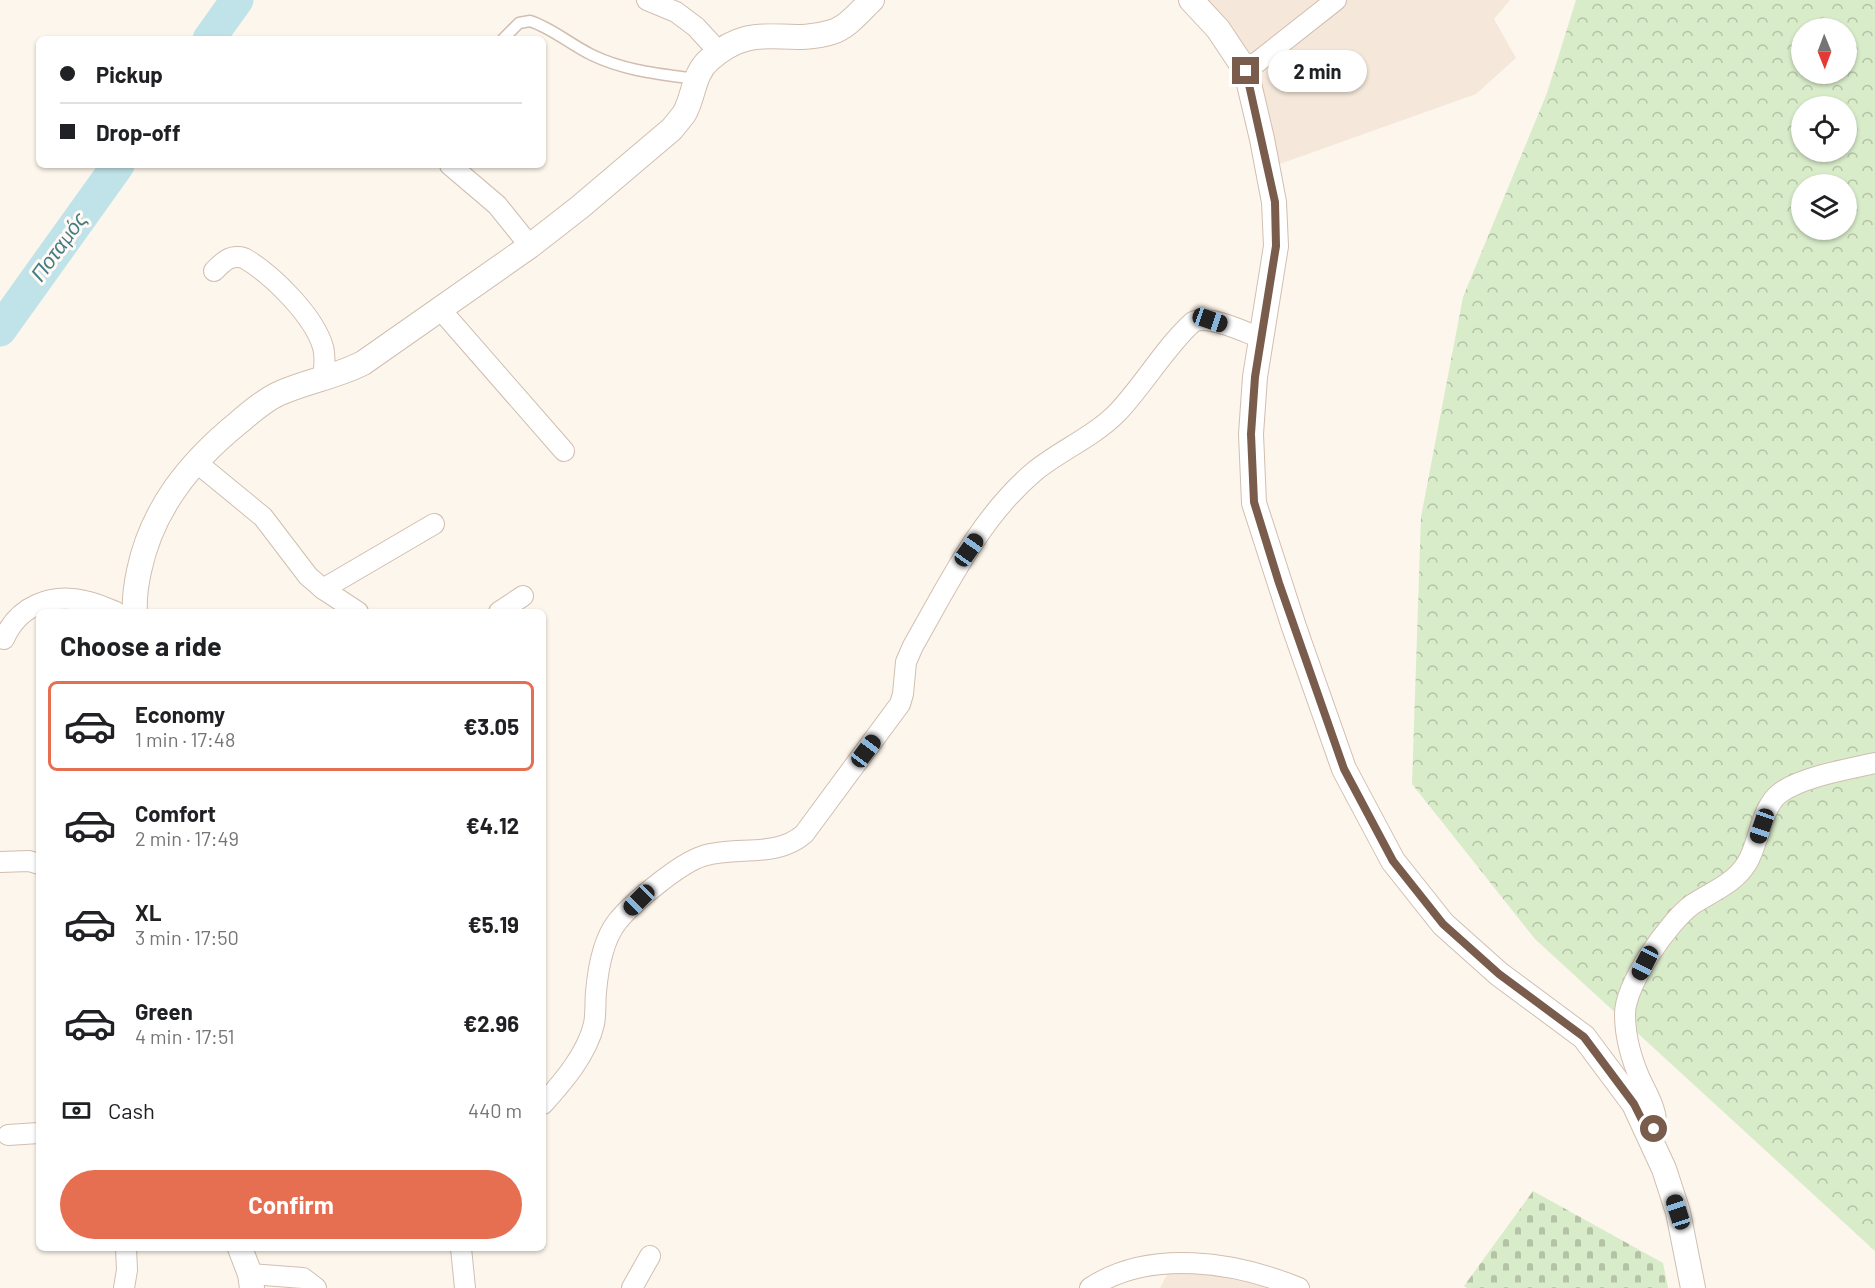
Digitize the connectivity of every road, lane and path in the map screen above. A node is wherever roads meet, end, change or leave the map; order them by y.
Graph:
1 (647, 0) edge
2 (872, 0) edge
3 (1191, 0) edge
4 (1336, 0) edge
5 (506, 36) edge
6 (718, 52) junction
7 (1246, 71) junction
8 (697, 79) junction
9 (454, 168) edge
10 (530, 246) junction
11 (214, 271) dead end
12 (440, 309) junction
13 (1262, 338) junction
14 (323, 379) junction
15 (564, 451) dead end
16 (196, 462) junction
17 (434, 524) dead end
18 (323, 589) junction
19 (523, 596) dead end
20 (108, 609) edge
21 (135, 609) edge
22 (353, 609) edge
23 (504, 609) edge
24 (4, 639) dead end
25 (1875, 763) edge
26 (0, 862) edge
27 (36, 863) edge
28 (546, 1101) edge
29 (36, 1133) edge
30 (8, 1136) dead end
31 (1650, 1136) junction
32 (126, 1251) edge
33 (241, 1251) edge
34 (461, 1251) edge
35 (650, 1256) dead end
36 (251, 1281) edge
37 (124, 1288) edge
38 (316, 1288) edge
39 (465, 1288) edge
40 (632, 1288) edge
41 (1090, 1288) edge
42 (1299, 1288) edge
43 (1693, 1288) edge

1 - 6 street
2 - 6 street
3 - 7 street
4 - 7 street
5 - 8 lane
6 - 8 street
7 - 13 street
8 - 10 street
9 - 10 street
10 - 12 street
11 - 14 street
12 - 14 street
12 - 15 street
13 - 28 street
13 - 31 street
14 - 16 street
16 - 18 street
16 - 21 street
17 - 18 street
18 - 22 street
19 - 23 street
20 - 24 street
25 - 31 street
26 - 27 street
29 - 30 street
31 - 43 street
32 - 37 street
33 - 36 street
34 - 39 street
35 - 40 street
36 - 38 street
41 - 42 street

